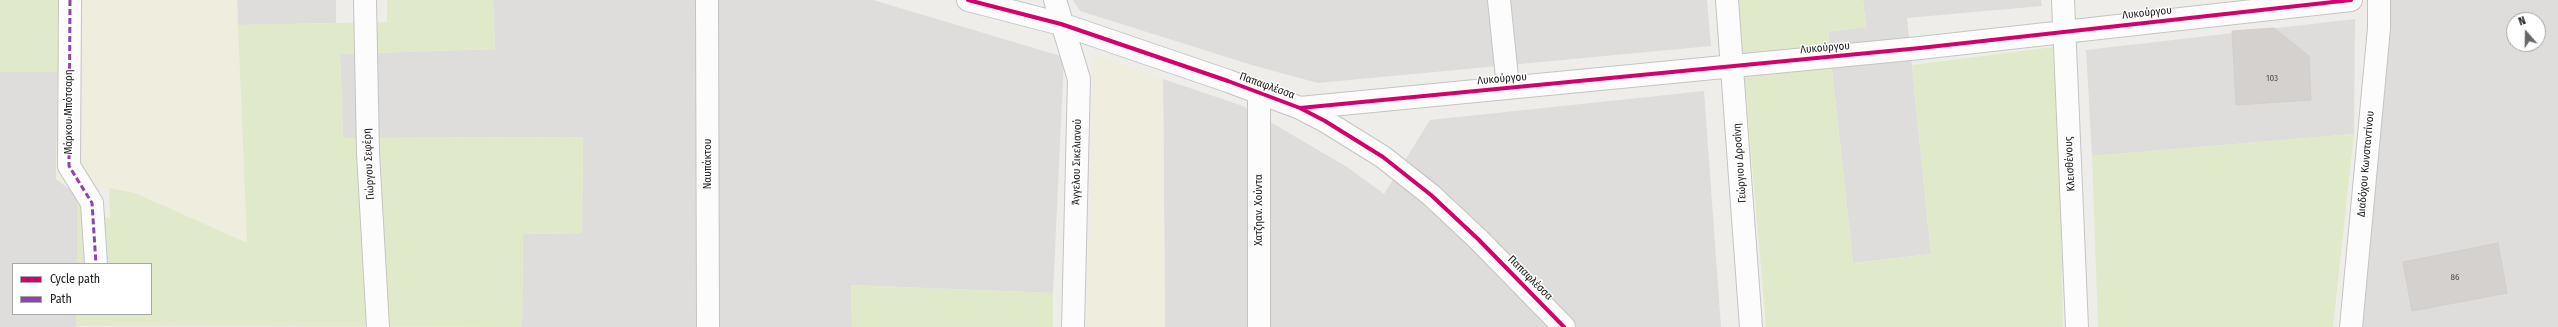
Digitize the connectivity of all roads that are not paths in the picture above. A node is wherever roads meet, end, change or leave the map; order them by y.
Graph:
1 (70, 0) edge
2 (365, 0) edge
3 (707, 0) edge
4 (968, 0) edge
5 (1055, 0) edge
6 (1499, 0) edge
7 (1727, 0) edge
8 (2063, 0) edge
9 (2351, 0) edge
10 (2379, 0) edge
11 (1061, 24) junction
12 (2064, 31) junction
13 (1732, 66) junction
14 (1508, 87) junction
15 (1260, 93) junction
16 (1300, 108) junction
17 (96, 263) edge
18 (378, 327) edge
19 (708, 327) edge
20 (1073, 327) edge
21 (1259, 327) edge
22 (1564, 327) edge
23 (1751, 327) edge
24 (2077, 327) edge
25 (2350, 327) edge

1 - 17 street, Μάρκου Μπότσαρη
2 - 18 street, Γιώργου Σεφέρη
3 - 19 street, Ναυπάκτου
4 - 11 street, Παπαφλέσσα
5 - 11 street, Άγγελου Σικελιανού
6 - 14 street
7 - 13 street, Γεώργιου Δροσίνη
8 - 12 street, Κλεισθένους
9 - 12 street, Λυκούργου
10 - 25 street, Διαδόχου Κωνσταντίνου
11 - 15 street, Παπαφλέσσα
11 - 20 street, Άγγελου Σικελιανού
12 - 13 street, Λυκούργου
12 - 24 street, Κλεισθένους
13 - 14 street, Λυκούργου
13 - 23 street, Γεώργιου Δροσίνη
14 - 16 street, Λυκούργου
15 - 16 street, Παπαφλέσσα
15 - 21 street, Χατζηαν. Χούντα
16 - 22 street, Παπαφλέσσα

